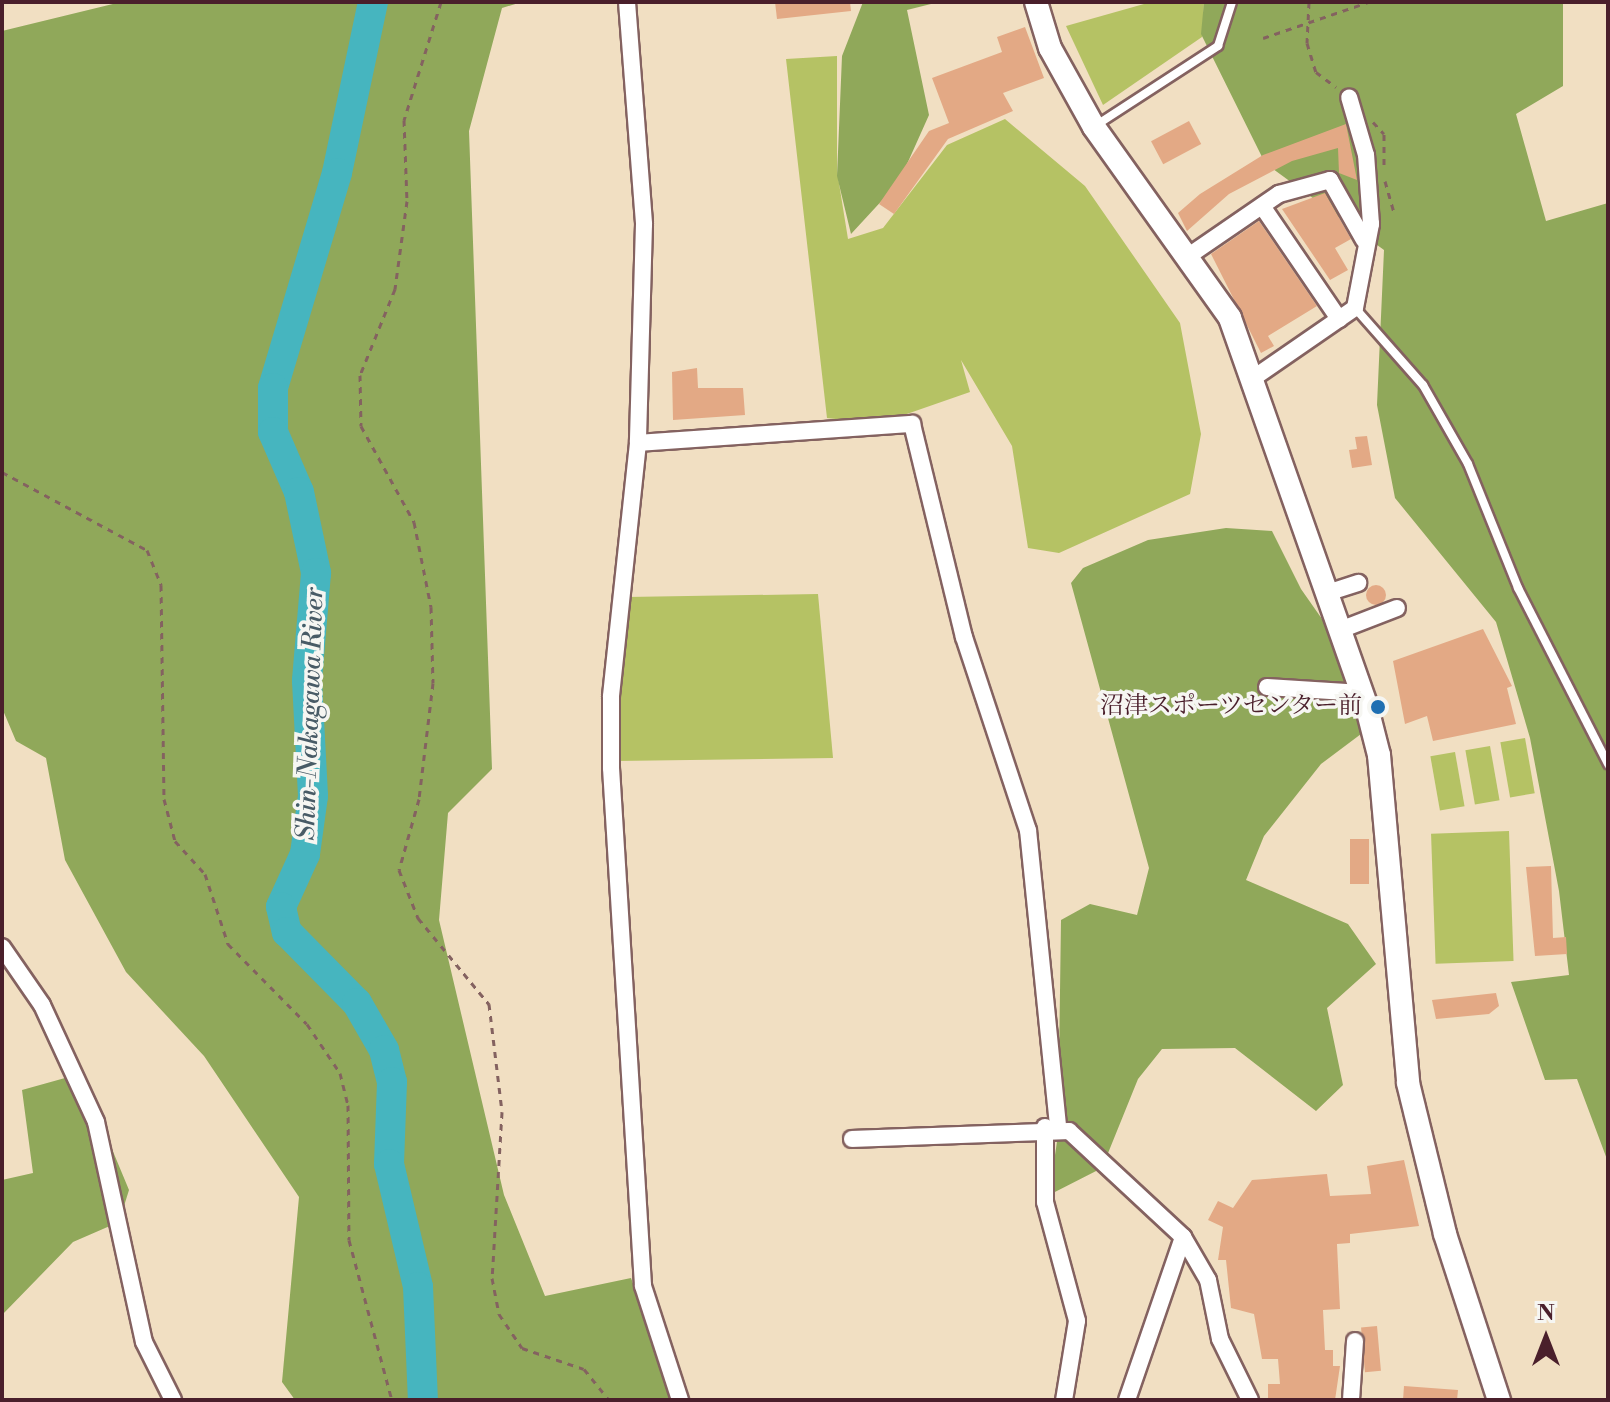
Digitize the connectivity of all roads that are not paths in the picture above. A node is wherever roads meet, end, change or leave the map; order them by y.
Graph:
1 (627, 2) edge
2 (1036, 2) edge
3 (1232, 2) edge
4 (1349, 97) dead end
5 (1094, 127) junction
6 (1262, 206) junction
7 (1364, 240) junction
8 (1187, 257) junction
9 (1355, 308) junction
10 (1339, 319) junction
11 (1252, 379) junction
12 (638, 443) junction
13 (1358, 583) dead end
14 (1327, 593) junction
15 (1397, 608) dead end
16 (1340, 630) junction
17 (1267, 687) dead end
18 (1362, 693) junction
19 (1608, 764) edge
20 (2, 947) edge
21 (1052, 1127) junction
22 (852, 1139) dead end
23 (1183, 1237) junction
24 (1355, 1341) dead end
25 (173, 1400) edge
26 (680, 1400) edge
27 (1064, 1400) edge
28 (1127, 1400) edge
29 (1250, 1400) edge
30 (1351, 1400) edge
31 (1499, 1400) edge

1 - 12 street
2 - 5 street
3 - 5 lane
4 - 7 street
5 - 8 street
6 - 7 street
6 - 8 street
6 - 10 street
7 - 9 street
8 - 11 street
9 - 10 street
9 - 19 lane
10 - 11 street
11 - 14 street
12 - 21 street
12 - 26 street
13 - 14 street
14 - 16 street
15 - 16 street
16 - 18 street
17 - 18 street
18 - 31 street
20 - 25 street
21 - 22 street
21 - 23 street
21 - 27 street
23 - 28 street
23 - 29 street
24 - 30 street

